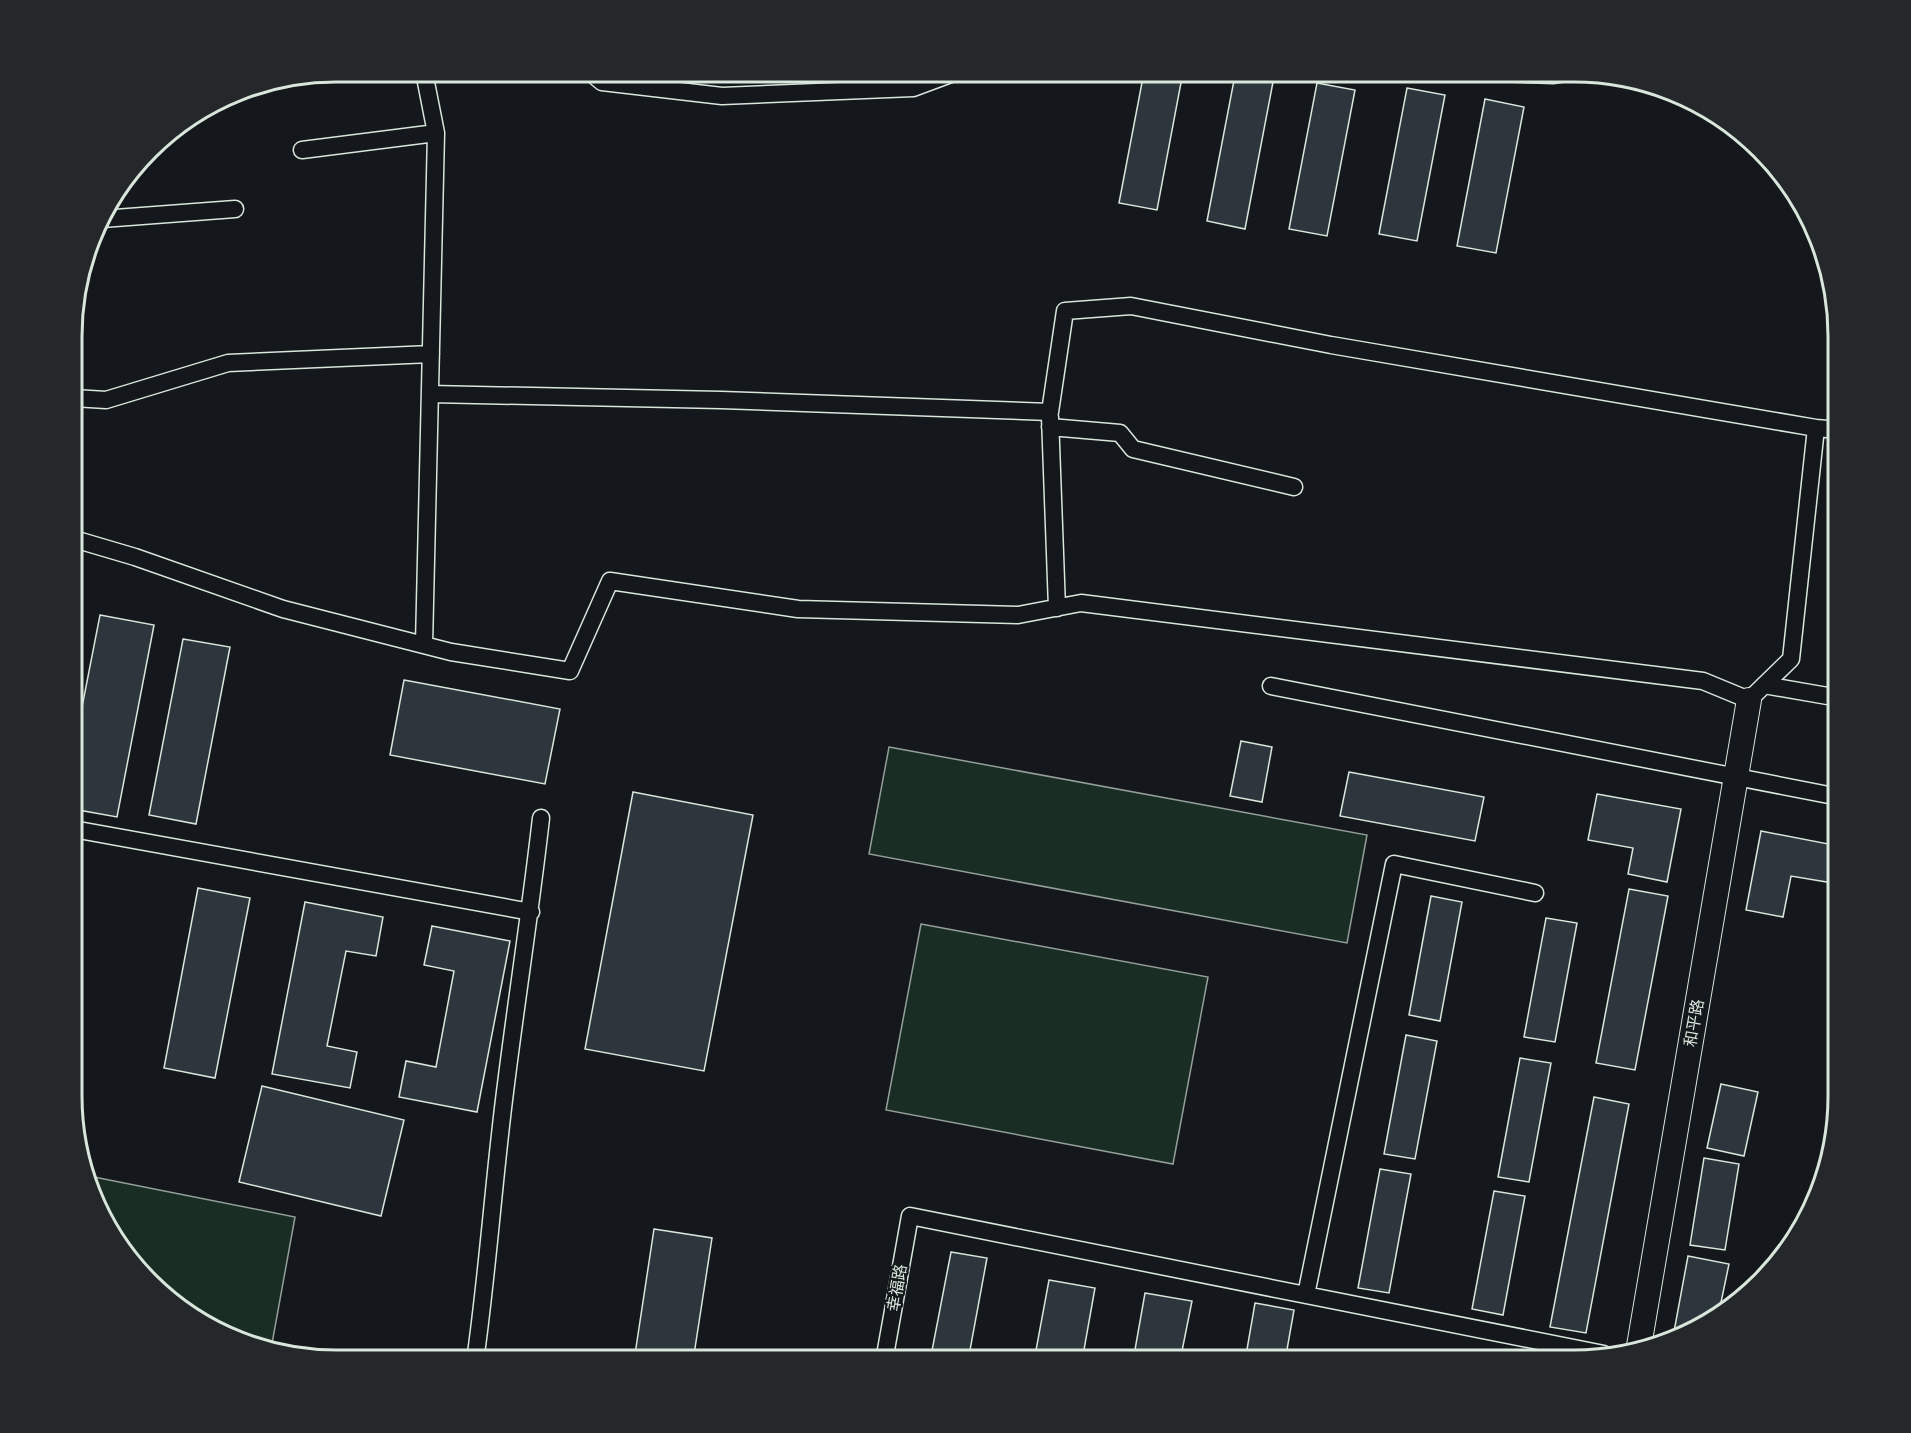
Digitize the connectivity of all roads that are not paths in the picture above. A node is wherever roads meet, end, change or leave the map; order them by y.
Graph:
1 (426, 83) edge
2 (611, 83) edge
3 (926, 83) edge
4 (436, 132) junction
5 (302, 150) dead end
6 (235, 209) dead end
7 (112, 218) edge
8 (431, 354) junction
9 (430, 394) junction
10 (82, 398) edge
11 (1050, 419) junction
12 (1816, 428) junction
13 (1828, 429) edge
14 (1294, 487) dead end
15 (82, 541) edge
16 (1057, 608) junction
17 (424, 645) junction
18 (1271, 686) dead end
19 (1756, 693) junction
20 (1828, 697) edge
21 (1736, 778) junction
22 (1828, 795) edge
23 (541, 818) dead end
24 (82, 831) edge
25 (1535, 893) dead end
26 (531, 912) junction
27 (1306, 1295) junction
28 (1640, 1342) edge
29 (476, 1350) edge
30 (887, 1350) edge
31 (1584, 1350) edge

1 - 4 street
2 - 3 street
4 - 5 street
4 - 8 street
6 - 7 street
8 - 9 street
8 - 10 street
9 - 11 street
9 - 17 street
11 - 12 street
11 - 14 street
11 - 16 street
12 - 13 street
12 - 19 street
15 - 17 street
16 - 17 street
16 - 19 street
18 - 21 street
19 - 20 street
19 - 21 street, 和平路
21 - 22 street
21 - 28 street, 和平路
23 - 26 street
24 - 26 street
25 - 27 street
26 - 29 street
27 - 30 street, 幸福路
27 - 31 street

